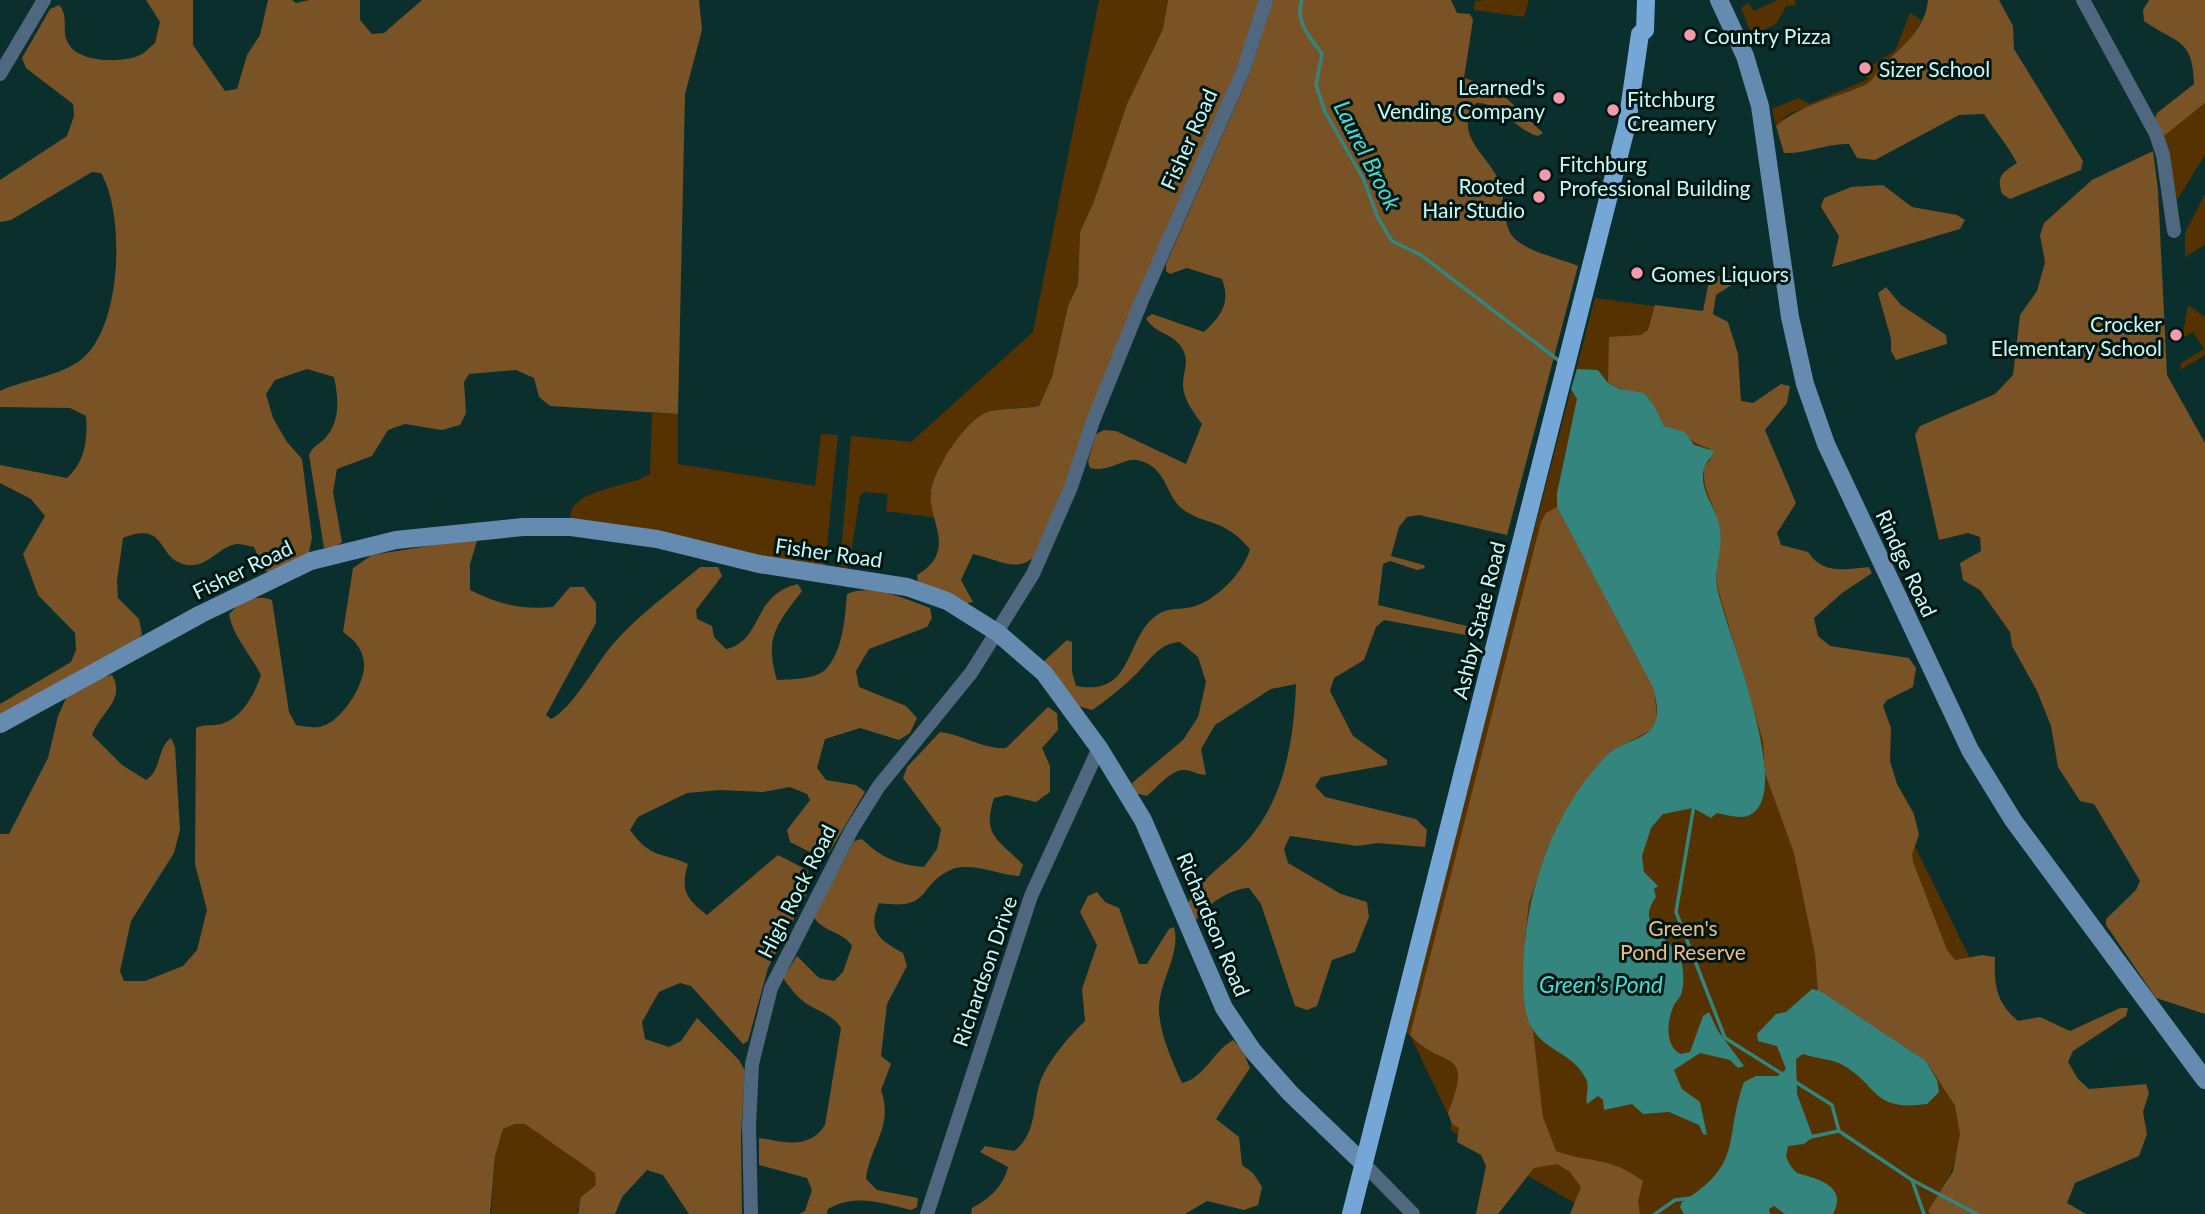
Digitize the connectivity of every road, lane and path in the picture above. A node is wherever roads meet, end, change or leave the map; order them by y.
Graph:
1 (44, 0) edge
2 (1266, 0) edge
3 (1635, 0) edge
4 (1646, 0) edge
5 (1719, 0) edge
6 (2083, 0) edge
7 (1640, 34) junction
8 (0, 74) edge
9 (2174, 231) dead end
10 (998, 633) junction
11 (0, 724) edge
12 (1099, 748) junction
13 (2205, 1080) edge
14 (1364, 1164) junction
15 (751, 1214) edge
16 (927, 1214) edge
17 (1351, 1214) edge
18 (1413, 1214) edge

1 - 8 street
2 - 10 street, Fisher Road
3 - 7 main road, Ashby State Road
4 - 7 main road, Ashby State Road
5 - 13 street, Rindge Road
6 - 9 street
7 - 14 main road, Ashby State Road
10 - 11 street, Fisher Road
10 - 12 street, Richardson Road
10 - 15 street, High Rock Road
12 - 14 street, Richardson Road
12 - 16 street, Richardson Drive
14 - 17 main road, Ashby State Road
14 - 18 street, Richardson Road

